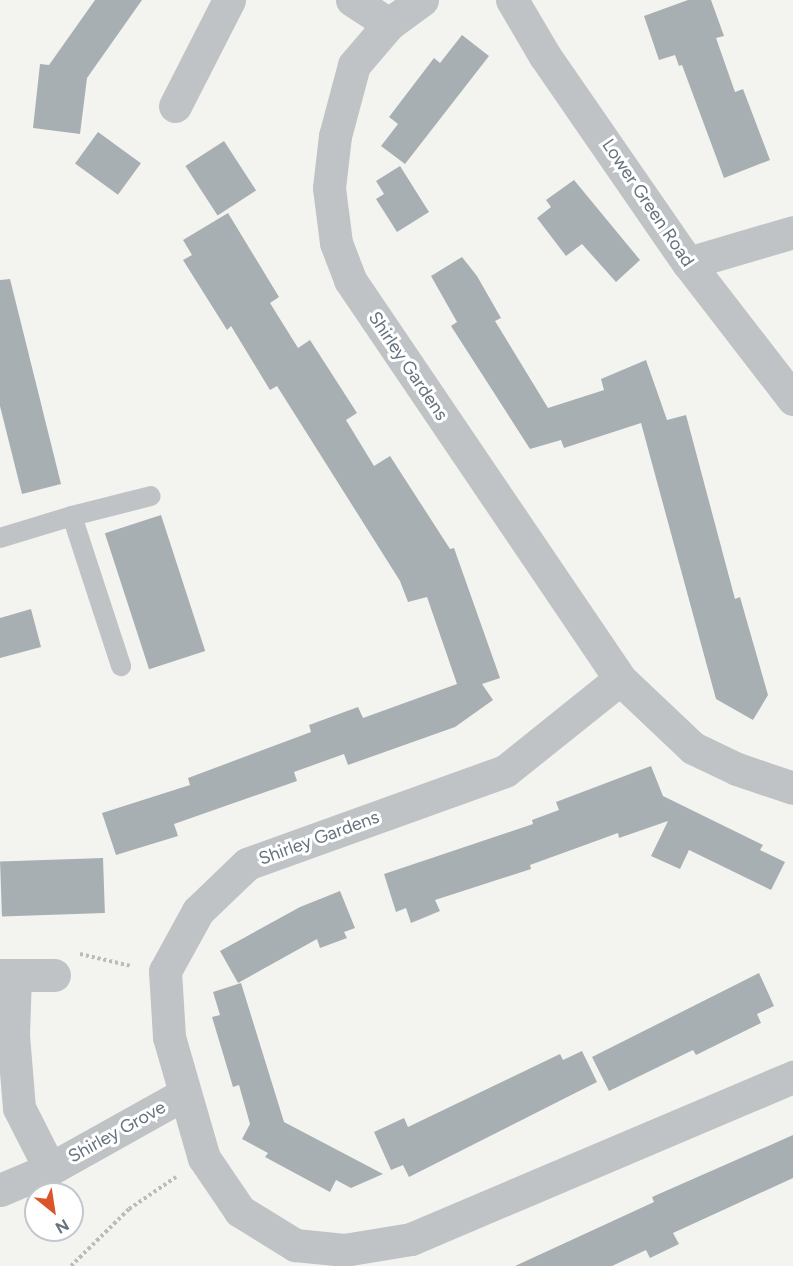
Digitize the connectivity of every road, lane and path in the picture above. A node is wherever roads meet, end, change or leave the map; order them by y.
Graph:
1 (229, 0) edge
2 (352, 0) edge
3 (422, 0) edge
4 (512, 0) edge
5 (389, 24) junction
6 (175, 106) dead end
7 (793, 232) edge
8 (688, 263) junction
9 (793, 399) edge
10 (151, 496) dead end
11 (72, 516) junction
12 (0, 538) edge
13 (121, 666) dead end
14 (620, 679) junction
15 (793, 788) edge
16 (165, 970) junction
17 (7, 975) edge
18 (54, 975) joint
19 (793, 1077) edge
20 (184, 1094) junction
21 (204, 1158) junction
22 (50, 1169) junction
23 (0, 1190) edge
24 (71, 1266) edge

1 - 6 street
2 - 5 street
3 - 5 street, Shirley Gardens
4 - 8 street, Lower Green Road
5 - 14 street, Shirley Gardens
7 - 8 street
8 - 9 street, Lower Green Road
10 - 11 lane
11 - 12 lane
11 - 13 lane
14 - 15 street, Shirley Gardens
14 - 16 street, Shirley Gardens
16 - 18 path
16 - 20 street
17 - 18 street
17 - 22 street, Shirley Grove
19 - 21 street
20 - 21 street
20 - 22 street, Shirley Grove
21 - 24 path
22 - 23 street, Shirley Grove

